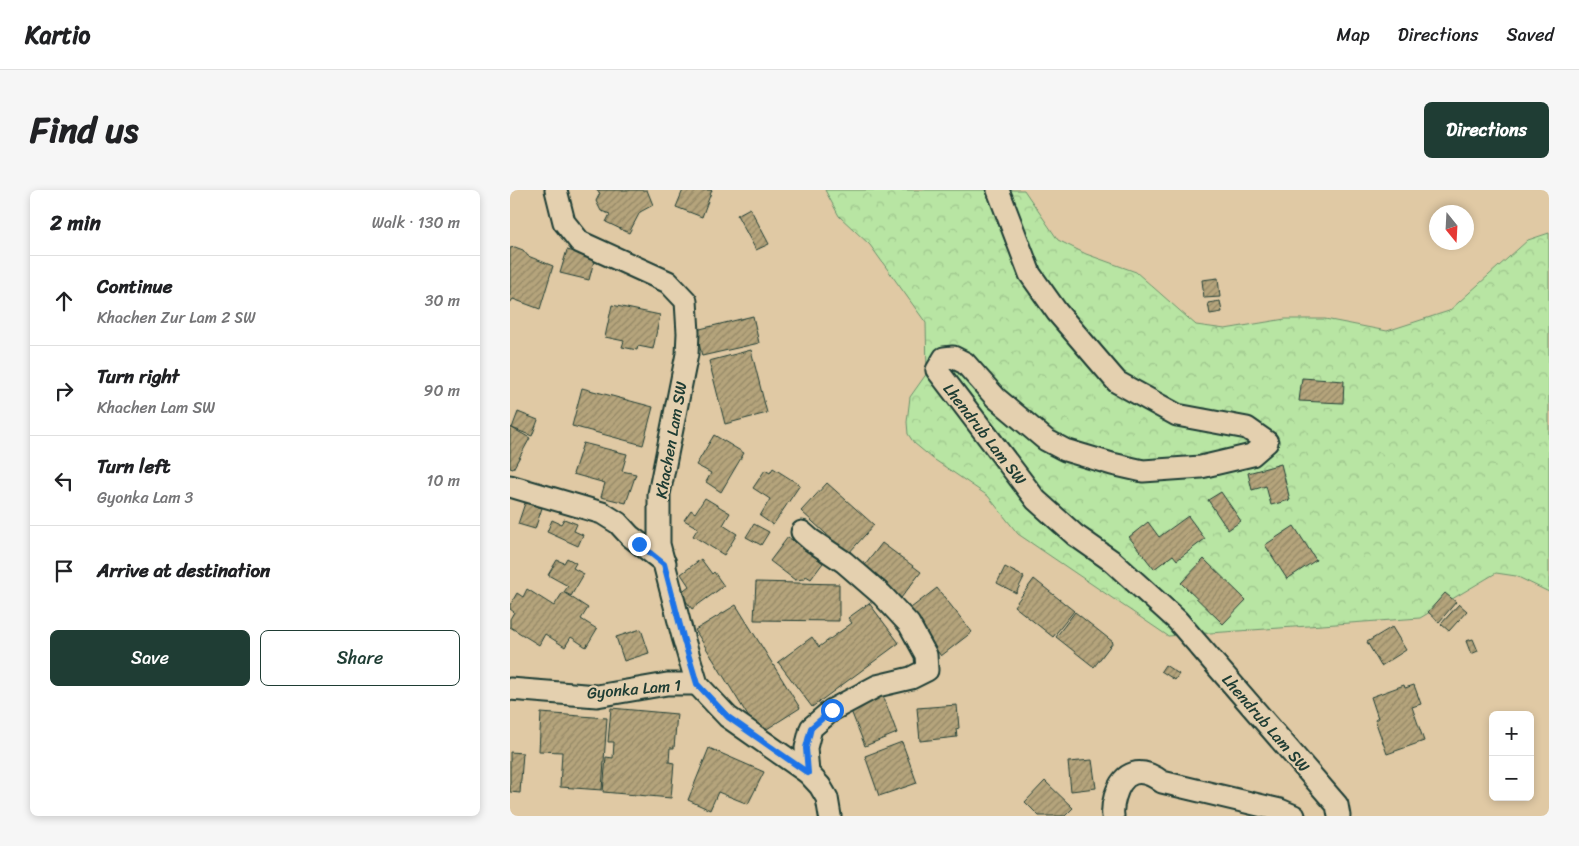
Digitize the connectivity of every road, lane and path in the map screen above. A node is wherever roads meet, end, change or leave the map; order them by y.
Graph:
1 (556, 190) edge
2 (998, 190) edge
3 (510, 486) edge
4 (802, 532) dead end
5 (664, 564) junction
6 (700, 688) junction
7 (510, 689) edge
8 (542, 700) dead end
9 (808, 773) junction
10 (830, 816) edge
11 (1113, 816) edge
12 (1294, 816) edge
13 (1339, 816) edge

1 - 5 street, Khachen Lam SW
2 - 13 street, Lhendrub Lam SW
3 - 5 street
4 - 9 street
5 - 6 street, Khachen Lam SW
6 - 7 street, Gyonka Lam 1
6 - 8 street
6 - 9 street, Khachen Lam SW
9 - 10 street, Khachen Lam SW
11 - 12 street

